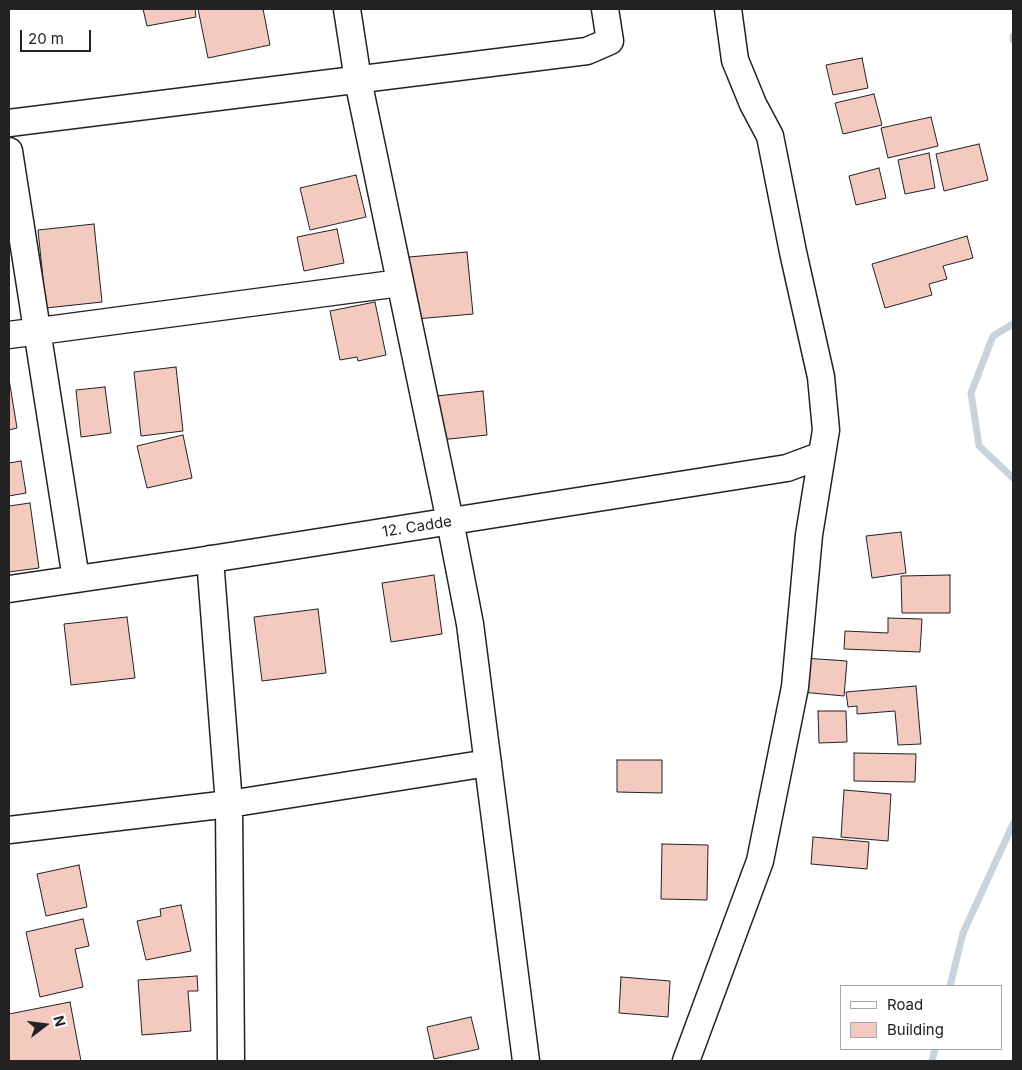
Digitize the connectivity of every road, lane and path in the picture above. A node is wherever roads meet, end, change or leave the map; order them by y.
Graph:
1 (347, 9) edge
2 (605, 9) edge
3 (728, 9) edge
4 (358, 80) junction
5 (9, 124) edge
6 (9, 151) edge
7 (400, 283) junction
8 (37, 330) junction
9 (9, 335) edge
10 (822, 455) junction
11 (450, 521) junction
12 (210, 559) junction
13 (76, 579) junction
14 (9, 589) edge
15 (488, 763) junction
16 (229, 804) junction
17 (9, 830) edge
18 (232, 1061) edge
19 (526, 1061) edge
20 (686, 1061) edge

1 - 4 street
2 - 4 street
3 - 10 street
4 - 5 street
4 - 7 street
6 - 8 street
7 - 8 street
7 - 11 street
8 - 9 street
8 - 13 street
10 - 11 street, 12. Cadde
10 - 20 street
11 - 12 street, 12. Cadde
11 - 15 street
12 - 13 street, 12. Cadde
12 - 16 street
13 - 14 street, 12. Cadde
15 - 16 street
15 - 19 street
16 - 17 street
16 - 18 street

